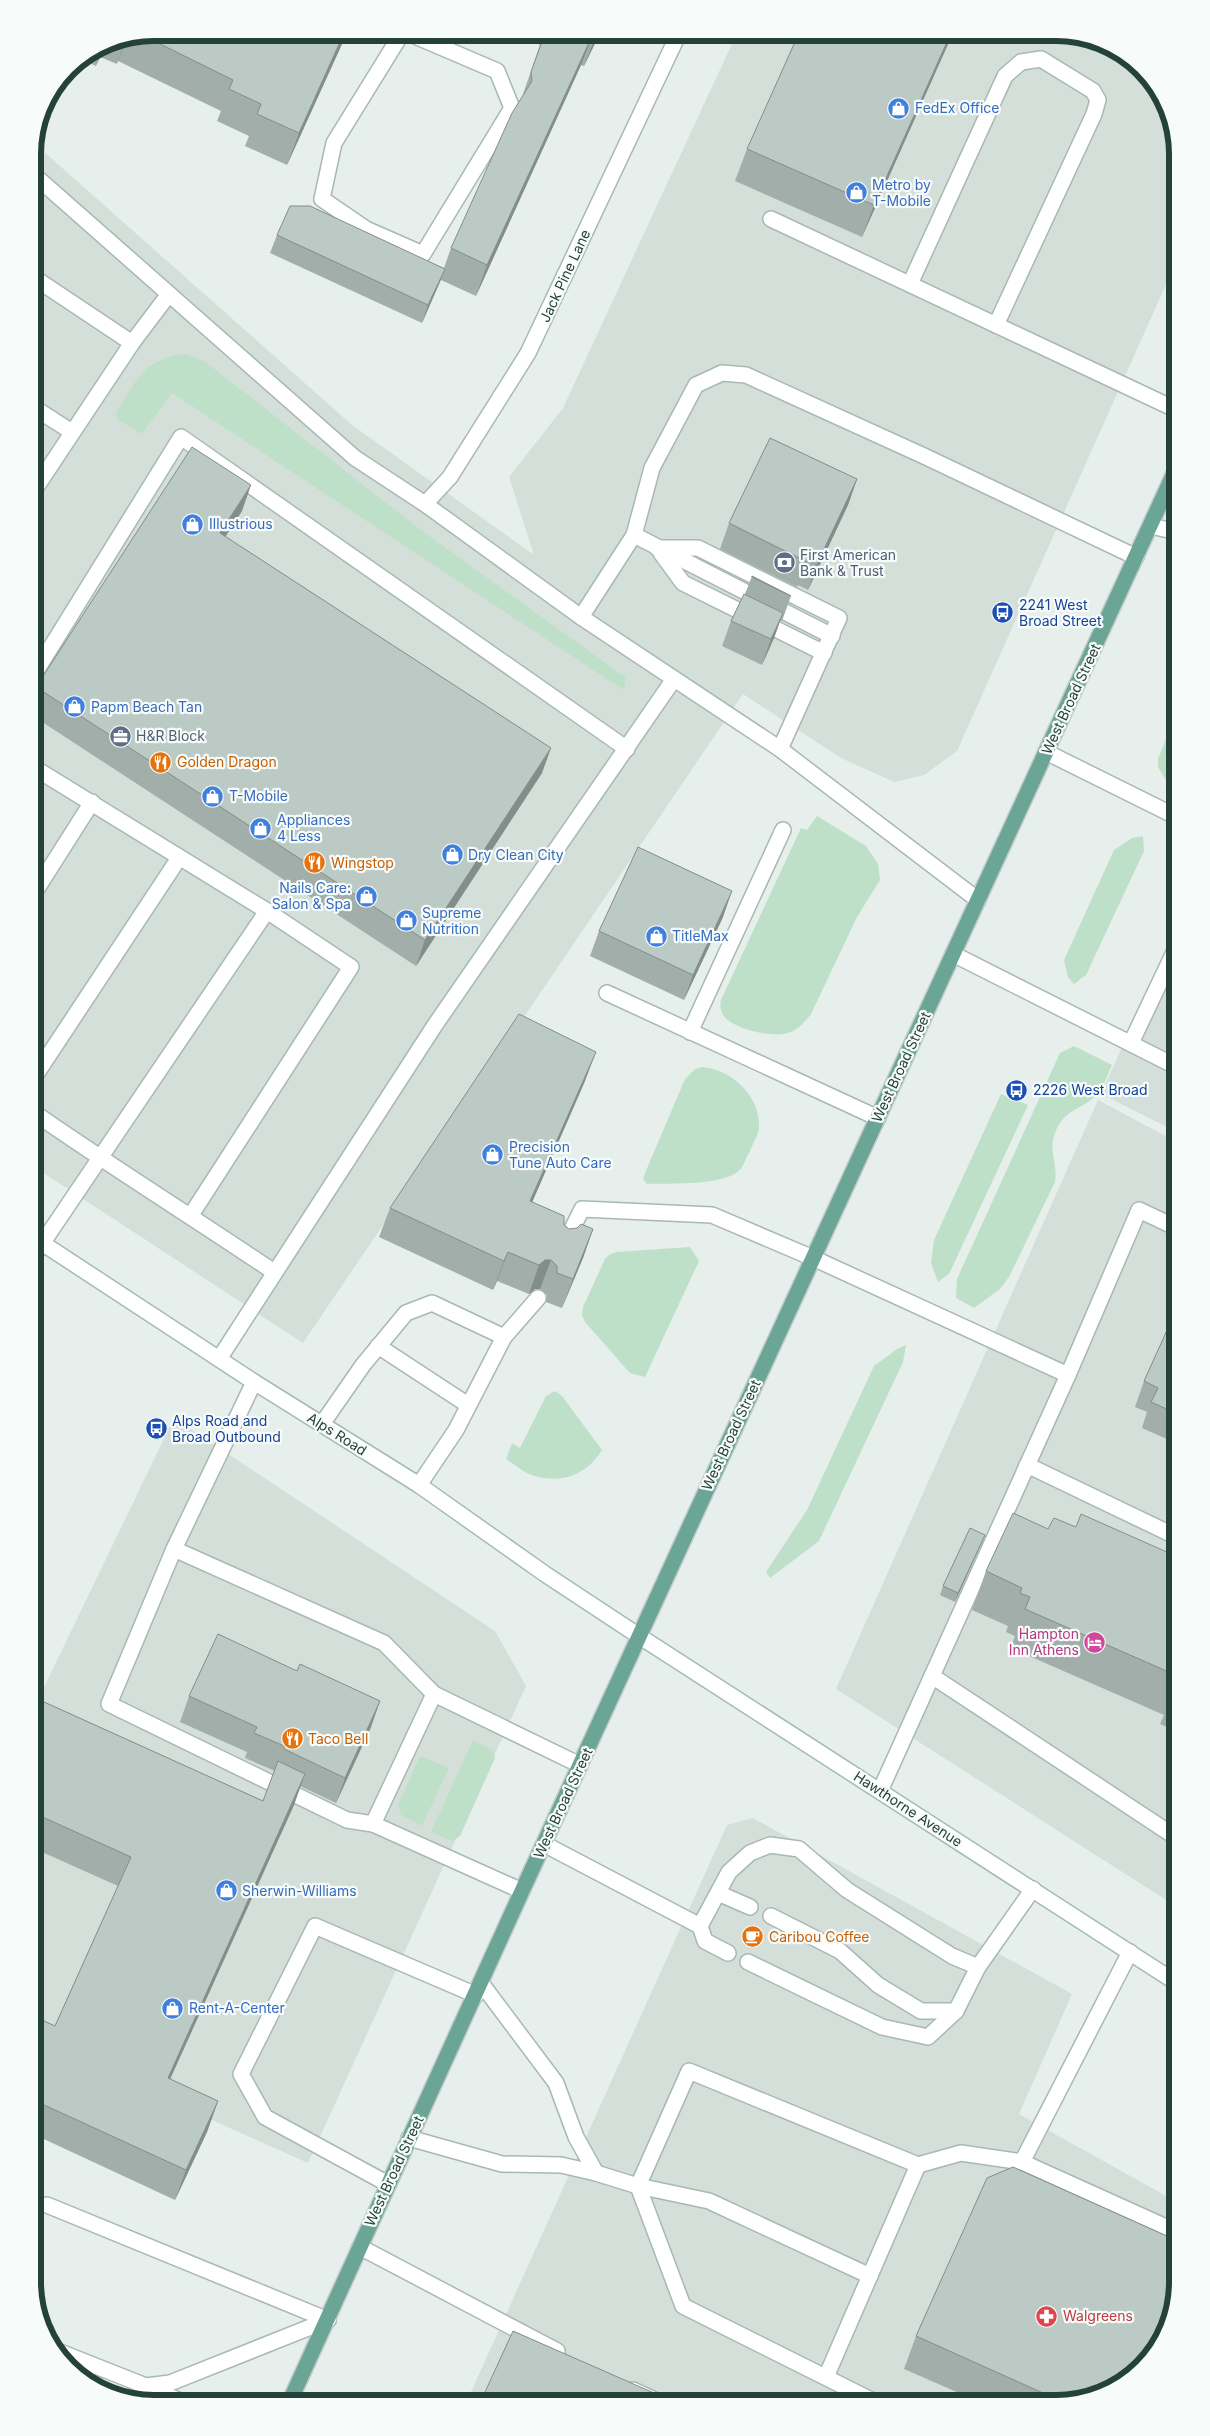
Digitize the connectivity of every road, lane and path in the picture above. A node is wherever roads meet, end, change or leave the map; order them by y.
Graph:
1 (397, 41) edge
2 (427, 41) edge
3 (675, 41) edge
4 (41, 181) edge
5 (771, 219) dead end
6 (41, 282) edge
7 (910, 284) junction
8 (169, 294) junction
9 (996, 325) junction
10 (132, 343) junction
11 (1169, 406) edge
12 (41, 412) edge
13 (72, 432) junction
14 (41, 480) edge
15 (1169, 487) edge
16 (426, 504) junction
17 (1151, 526) junction
18 (1169, 530) edge
19 (634, 536) junction
20 (657, 548) junction
21 (1136, 557) junction
22 (581, 616) junction
23 (824, 653) junction
24 (41, 663) edge
25 (674, 679) junction
26 (627, 748) junction
27 (780, 749) junction
28 (1046, 752) junction
29 (41, 772) edge
30 (92, 802) junction
31 (1169, 813) edge
32 (782, 830) dead end
33 (179, 858) junction
34 (41, 882) edge
35 (978, 900) junction
36 (267, 911) junction
37 (953, 954) junction
38 (1169, 965) edge
39 (607, 993) dead end
40 (690, 1032) junction
41 (1131, 1043) junction
42 (1169, 1062) edge
43 (41, 1067) edge
44 (41, 1118) edge
45 (878, 1118) junction
46 (99, 1158) junction
47 (191, 1215) junction
48 (1169, 1224) edge
49 (41, 1235) edge
50 (41, 1243) edge
51 (562, 1249) edge
52 (813, 1258) junction
53 (274, 1272) junction
54 (538, 1298) edge
55 (504, 1338) junction
56 (378, 1346) junction
57 (219, 1359) junction
58 (1068, 1375) junction
59 (254, 1382) junction
60 (468, 1405) junction
61 (322, 1424) junction
62 (1027, 1465) junction
63 (419, 1485) junction
64 (1169, 1533) edge
65 (174, 1549) junction
66 (639, 1636) junction
67 (932, 1676) junction
68 (434, 1694) junction
69 (580, 1765) junction
70 (880, 1791) junction
71 (373, 1824) junction
72 (1169, 1832) edge
73 (544, 1844) junction
74 (1033, 1889) junction
75 (522, 1891) junction
76 (718, 1893) junction
77 (750, 1908) dead end
78 (771, 1916) dead end
79 (700, 1926) junction
80 (1130, 1952) junction
81 (728, 1953) dead end
82 (748, 1962) dead end
83 (978, 1967) junction
84 (1169, 1977) edge
85 (478, 1989) junction
86 (956, 2011) junction
87 (409, 2138) junction
88 (1022, 2162) junction
89 (918, 2165) junction
90 (596, 2172) junction
91 (388, 2184) junction
92 (638, 2186) junction
93 (47, 2205) dead end
94 (1169, 2228) edge
95 (360, 2247) junction
96 (870, 2276) junction
97 (328, 2320) junction
98 (69, 2355) edge
99 (574, 2360) edge
100 (826, 2377) junction
101 (617, 2382) edge
102 (146, 2386) junction
103 (167, 2395) edge
104 (293, 2395) edge
105 (644, 2395) edge
106 (860, 2395) edge

1 - 2 main road
3 - 16 main road, Jack Pine Lane
4 - 8 main road
5 - 7 main road
6 - 10 main road
7 - 9 main road
7 - 9 main road
8 - 10 main road
8 - 16 main road
9 - 11 main road
10 - 13 main road
12 - 13 main road
13 - 14 main road
15 - 17 main road, West Broad Street
16 - 22 main road
17 - 18 main road
17 - 21 main road, West Broad Street
19 - 20 main road
19 - 21 main road
19 - 22 main road
20 - 23 main road
20 - 23 main road
21 - 28 main road, West Broad Street
22 - 25 main road
23 - 27 main road
24 - 26 main road
25 - 26 main road
25 - 27 main road
26 - 53 main road
27 - 35 main road
28 - 31 main road
28 - 35 main road, West Broad Street
29 - 30 main road
30 - 33 main road
30 - 34 main road
32 - 40 main road
33 - 36 main road
33 - 43 main road
35 - 37 main road, West Broad Street
36 - 46 main road
36 - 47 main road
37 - 41 main road
37 - 45 main road, West Broad Street
38 - 41 main road
39 - 40 main road
40 - 45 main road
41 - 42 main road
44 - 46 main road
45 - 52 main road, West Broad Street
46 - 47 main road
46 - 49 main road
47 - 53 main road
48 - 58 main road
50 - 57 main road, Alps Road
51 - 52 main road
52 - 58 main road
52 - 66 main road, West Broad Street
53 - 57 main road
54 - 55 main road
55 - 56 main road
55 - 60 main road
56 - 60 main road
56 - 61 main road
57 - 59 main road, Alps Road
58 - 62 main road
59 - 61 main road, Alps Road
59 - 65 main road
60 - 63 main road
61 - 63 main road, Alps Road
62 - 64 main road
62 - 67 main road
63 - 66 main road, Alps Road
65 - 68 main road
65 - 71 main road
66 - 69 main road, West Broad Street
66 - 70 main road, Hawthorne Avenue
67 - 70 main road
67 - 72 main road
68 - 69 main road
68 - 71 main road
69 - 73 main road, West Broad Street
70 - 74 main road, Hawthorne Avenue
71 - 75 main road
73 - 75 main road, West Broad Street
73 - 79 main road
74 - 80 main road, Hawthorne Avenue
74 - 83 main road
75 - 85 main road, West Broad Street
76 - 77 main road
76 - 79 main road
76 - 83 main road
78 - 86 main road
79 - 81 main road
80 - 84 main road, Hawthorne Avenue
80 - 88 main road
82 - 86 main road
83 - 86 main road
85 - 87 main road, West Broad Street
85 - 90 main road
85 - 91 main road
87 - 90 main road
87 - 91 main road, West Broad Street
88 - 89 main road
88 - 94 main road
89 - 92 main road
89 - 96 main road
90 - 92 main road
91 - 95 main road, West Broad Street
92 - 96 main road
92 - 100 main road
93 - 97 main road
95 - 97 main road, West Broad Street
95 - 99 main road
96 - 100 main road
97 - 102 main road
97 - 104 main road, West Broad Street
98 - 102 main road
100 - 106 main road
101 - 105 main road
102 - 103 main road

